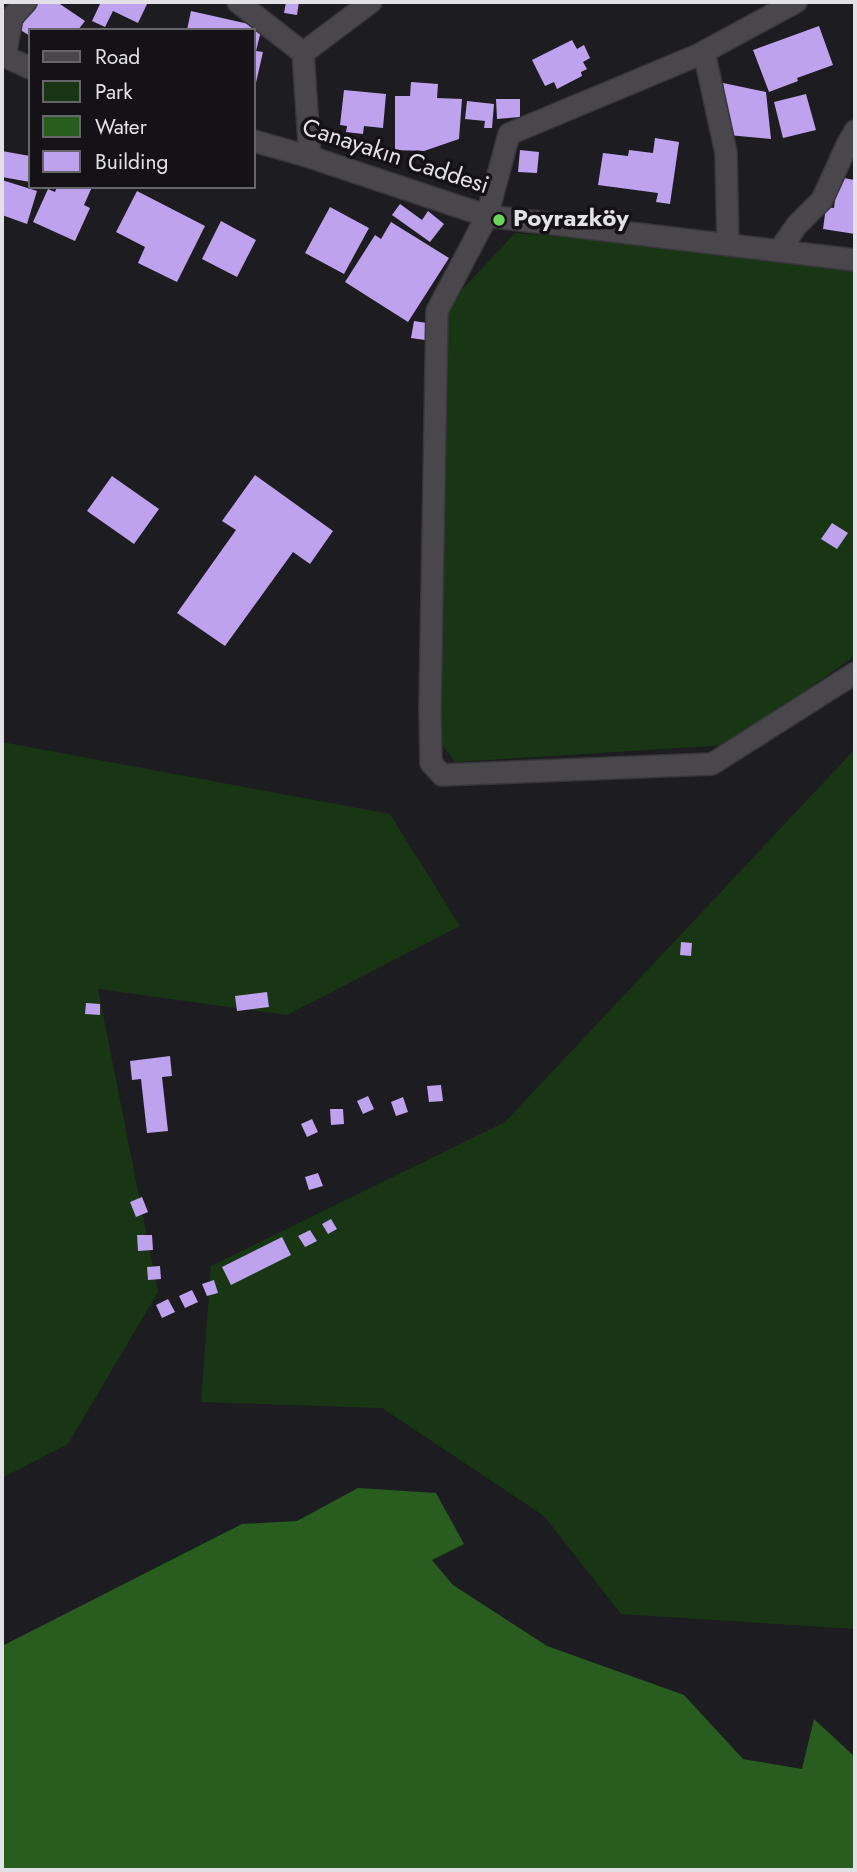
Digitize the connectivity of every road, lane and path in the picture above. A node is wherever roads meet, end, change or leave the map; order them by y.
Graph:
1 (26, 2) edge
2 (238, 2) edge
3 (370, 2) edge
4 (796, 2) edge
5 (303, 52) junction
6 (704, 52) junction
7 (3, 56) edge
8 (28, 67) edge
9 (855, 131) edge
10 (256, 142) edge
11 (310, 158) junction
12 (487, 216) junction
13 (728, 244) junction
14 (779, 251) junction
15 (855, 260) edge
16 (855, 673) edge

1 - 7 street
2 - 5 street
3 - 5 street
4 - 6 street
5 - 11 street
6 - 12 street
6 - 13 street
7 - 8 street
9 - 14 street
10 - 11 street, Canayakın Caddesi
11 - 12 street, Canayakın Caddesi
12 - 13 street, Canayakın Caddesi
12 - 16 street
13 - 14 street, Canayakın Caddesi
14 - 15 street, Canayakın Caddesi

